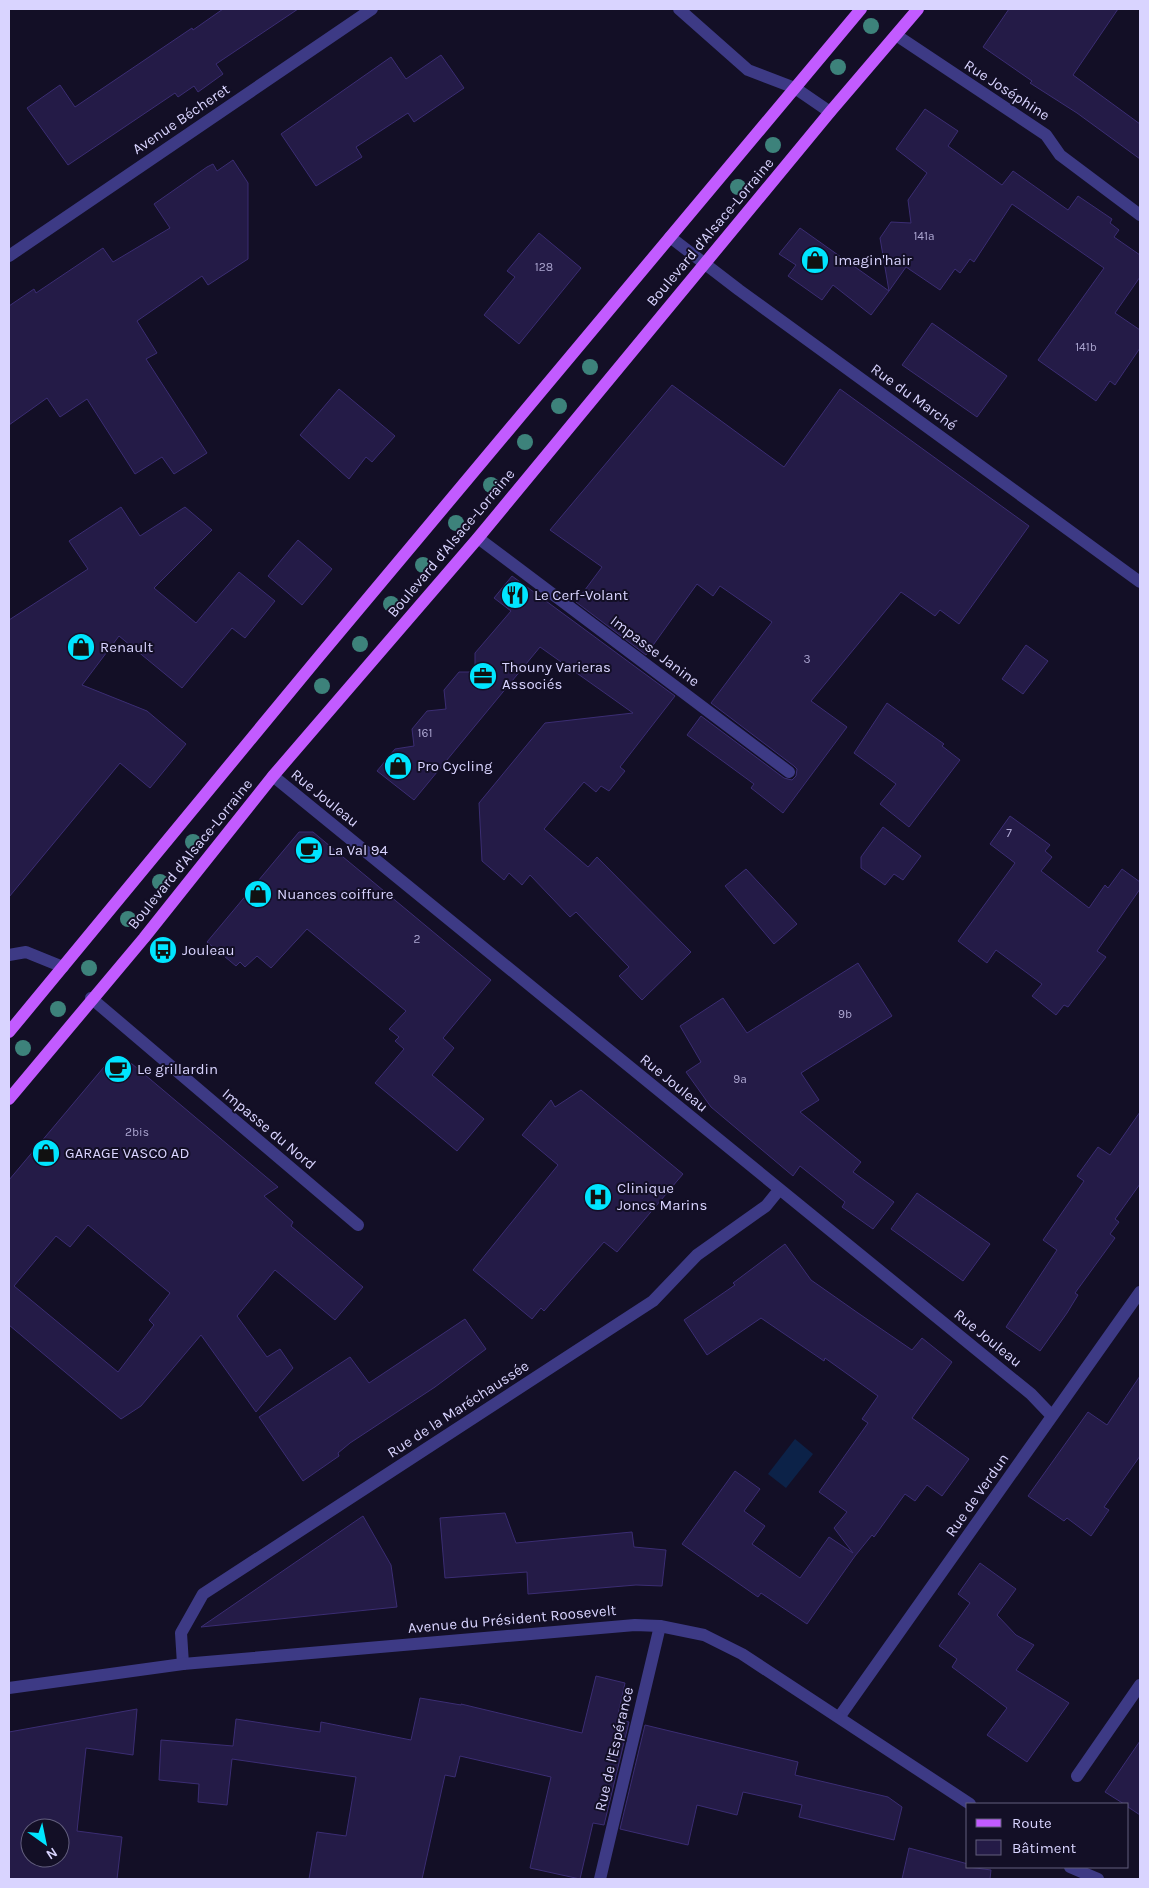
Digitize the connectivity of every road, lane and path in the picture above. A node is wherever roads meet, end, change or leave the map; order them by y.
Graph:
1 (372, 9) edge
2 (679, 9) edge
3 (861, 9) edge
4 (918, 9) edge
5 (896, 35) junction
6 (795, 88) junction
7 (830, 112) junction
8 (1140, 215) edge
9 (670, 237) junction
10 (9, 256) edge
11 (704, 264) junction
12 (478, 538) junction
13 (1140, 582) edge
14 (789, 772) dead end
15 (273, 776) junction
16 (9, 955) edge
17 (63, 967) junction
18 (91, 998) junction
19 (9, 1032) edge
20 (9, 1099) edge
21 (779, 1190) junction
22 (358, 1225) dead end
23 (1140, 1292) edge
24 (1052, 1416) junction
25 (660, 1626) junction
26 (183, 1664) junction
27 (1140, 1686) edge
28 (9, 1688) edge
29 (840, 1716) junction
30 (1077, 1776) dead end
31 (969, 1803) edge
32 (1072, 1868) edge
33 (600, 1879) edge
34 (1098, 1879) edge

1 - 10 street, Avenue Bécheret
2 - 6 street
3 - 6 main road, Boulevard d'Alsace-Lorraine
4 - 5 main road, Boulevard d'Alsace-Lorraine
5 - 7 main road, Boulevard d'Alsace-Lorraine
5 - 8 street, Rue Joséphine
6 - 7 street
6 - 9 main road, Boulevard d'Alsace-Lorraine
7 - 11 main road, Boulevard d'Alsace-Lorraine
9 - 11 street, Rue du Marché
9 - 17 main road, Boulevard d'Alsace-Lorraine
11 - 12 main road, Boulevard d'Alsace-Lorraine
11 - 13 street, Rue du Marché
12 - 14 street, Impasse Janine
12 - 15 main road, Boulevard d'Alsace-Lorraine
15 - 18 main road, Boulevard d'Alsace-Lorraine
15 - 21 street, Rue Jouleau
16 - 17 street
17 - 19 main road, Boulevard d'Alsace-Lorraine
18 - 20 main road, Boulevard d'Alsace-Lorraine
18 - 22 street, Impasse du Nord
21 - 24 street, Rue Jouleau
21 - 26 street, Rue de la Maréchaussée
23 - 24 street, Rue de Verdun
24 - 29 street, Rue de Verdun
25 - 26 street, Avenue du Président Roosevelt
25 - 29 street, Avenue du Président Roosevelt
25 - 33 street, Rue de l'Espérance
26 - 28 street, Avenue du Président Roosevelt
27 - 30 street
29 - 31 street, Avenue du Président Roosevelt
32 - 34 street

